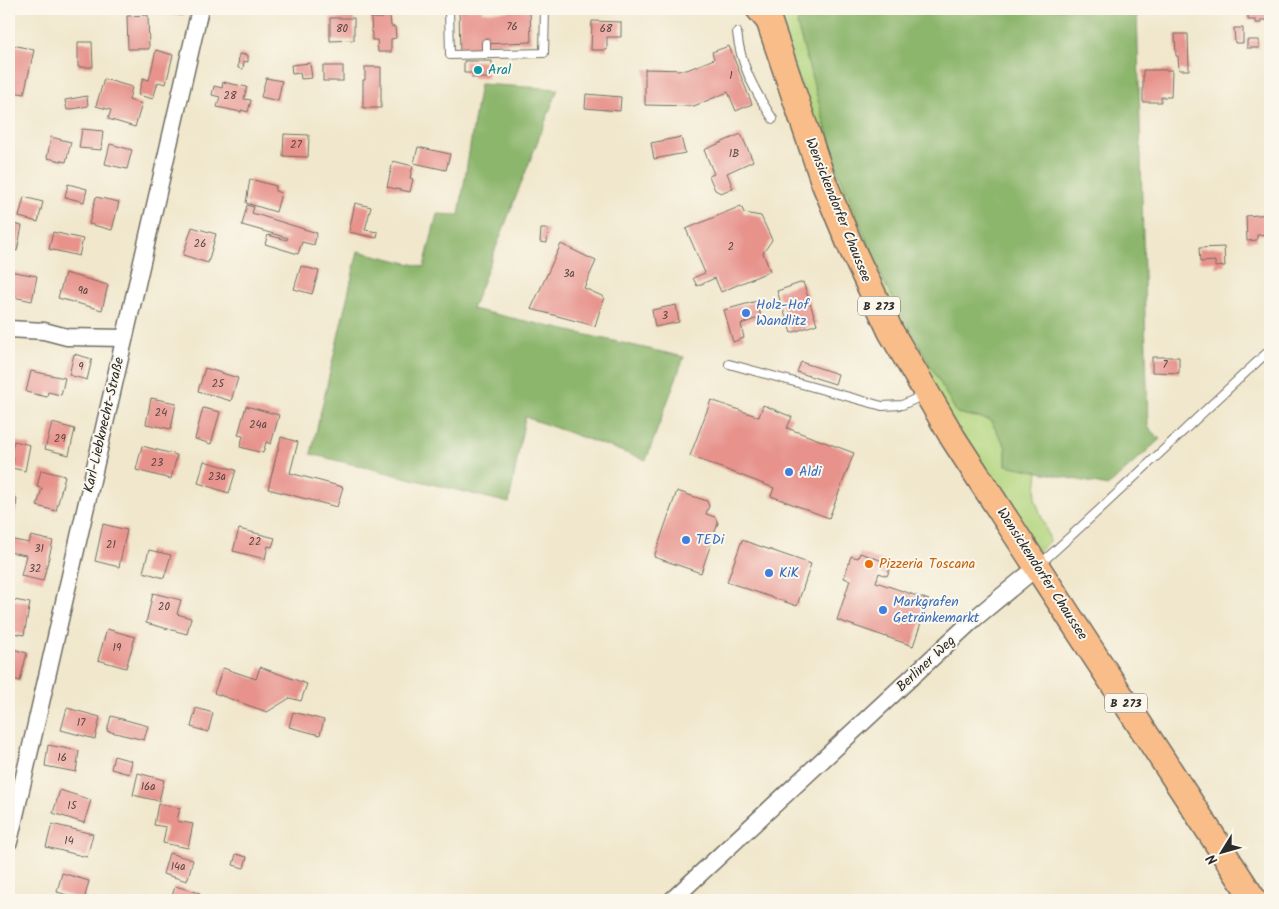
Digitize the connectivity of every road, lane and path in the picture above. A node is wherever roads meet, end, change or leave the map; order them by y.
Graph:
1 (200, 9) edge
2 (449, 9) edge
3 (545, 9) edge
4 (764, 12) edge
5 (737, 32) dead end
6 (486, 44) dead end
7 (486, 54) junction
8 (773, 119) dead end
9 (9, 328) edge
10 (124, 338) junction
11 (1270, 350) edge
12 (729, 364) dead end
13 (927, 394) junction
14 (1037, 567) junction
15 (9, 842) edge
16 (672, 900) edge
17 (1254, 900) edge

1 - 10 street, Karl-Liebknecht-Straße
2 - 7 lane
3 - 7 lane
4 - 13 main road, Wensickendorfer Chaussee / B 273
5 - 8 lane
6 - 7 lane
9 - 10 street
10 - 15 street, Karl-Liebknecht-Straße
11 - 14 lane, Berliner Weg
12 - 13 lane
13 - 14 main road, Wensickendorfer Chaussee / B 273
14 - 16 street, Berliner Weg
14 - 17 main road, Wensickendorfer Chaussee / B 273

